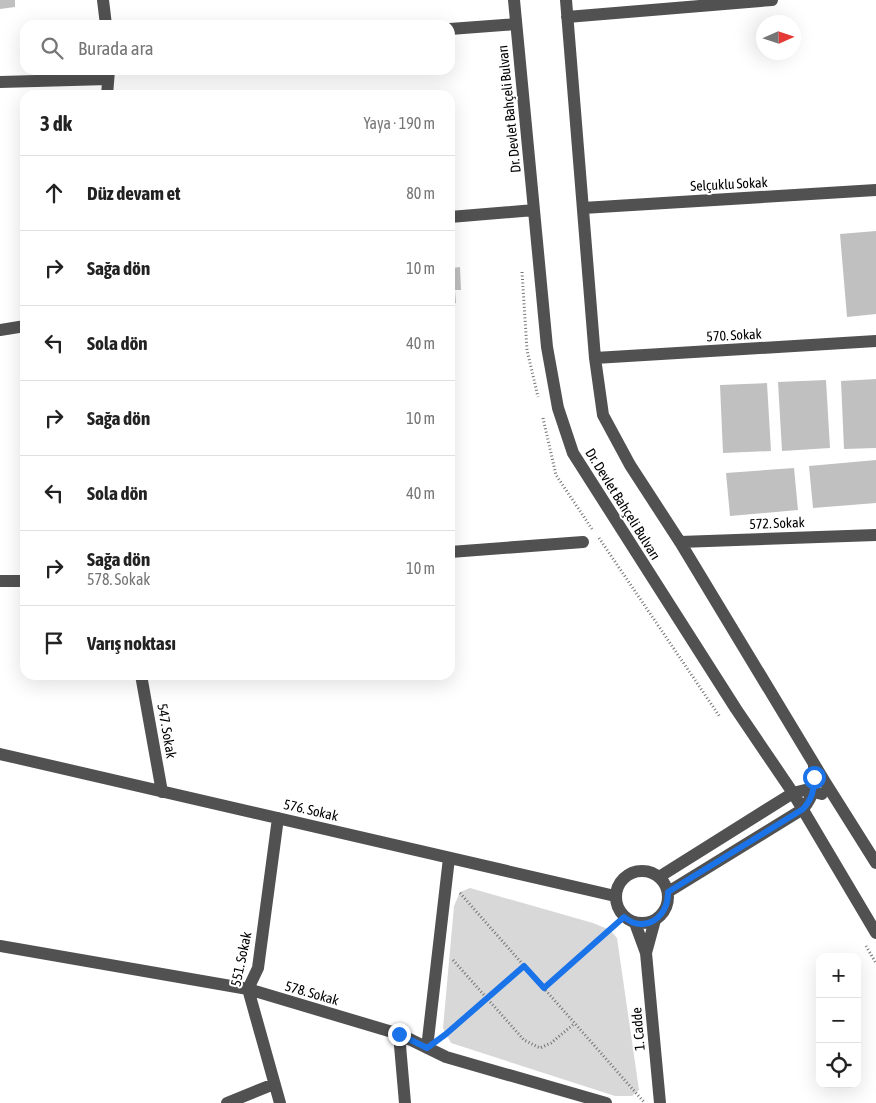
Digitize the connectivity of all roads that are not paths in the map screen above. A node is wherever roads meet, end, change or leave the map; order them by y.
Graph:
1 (103, 0) edge
2 (514, 0) edge
3 (566, 0) edge
4 (772, 0) edge
5 (567, 17) junction
6 (105, 20) edge
7 (516, 24) junction
8 (455, 29) edge
9 (94, 75) edge
10 (108, 75) edge
11 (0, 82) edge
12 (107, 90) edge
13 (876, 190) edge
14 (583, 208) junction
15 (534, 210) junction
16 (455, 216) edge
17 (20, 327) edge
18 (0, 330) edge
19 (876, 341) edge
20 (594, 358) junction
21 (876, 535) edge
22 (583, 542) dead end
23 (680, 542) junction
24 (455, 552) edge
25 (20, 581) edge
26 (0, 582) edge
27 (142, 680) edge
28 (0, 754) edge
29 (814, 764) junction
30 (162, 792) junction
31 (813, 792) junction
32 (793, 793) junction
33 (837, 802) junction
34 (803, 809) junction
35 (278, 818) junction
36 (449, 858) junction
37 (876, 863) edge
38 (660, 877) junction
39 (668, 892) junction
40 (615, 896) junction
41 (630, 920) junction
42 (655, 920) junction
43 (876, 933) edge
44 (0, 946) edge
45 (646, 953) junction
46 (248, 989) junction
47 (399, 1034) junction
48 (427, 1048) junction
49 (274, 1084) junction
50 (227, 1103) edge
51 (280, 1103) edge
52 (405, 1103) edge
53 (606, 1103) edge
54 (660, 1103) edge

1 - 6 street
2 - 7 street, Dr. Devlet Bahçeli Bulvarı
3 - 5 street, Dr. Devlet Bahçeli Bulvarı
4 - 5 street
5 - 14 street, Dr. Devlet Bahçeli Bulvarı
7 - 8 street
7 - 15 street, Dr. Devlet Bahçeli Bulvarı
9 - 11 street
10 - 12 street
13 - 14 street, Selçuklu Sokak
14 - 20 street, Dr. Devlet Bahçeli Bulvarı
15 - 16 street
15 - 32 street, Dr. Devlet Bahçeli Bulvarı
17 - 18 street
19 - 20 street, 570. Sokak
20 - 23 street, Dr. Devlet Bahçeli Bulvarı
21 - 23 street, 572. Sokak
22 - 24 street
23 - 29 street, Dr. Devlet Bahçeli Bulvarı
25 - 26 street
27 - 30 street, 547. Sokak
28 - 30 street, 576. Sokak
29 - 31 street
29 - 33 street, Dr. Devlet Bahçeli Bulvarı
30 - 35 street, 576. Sokak
31 - 32 street
31 - 33 street
31 - 34 street
32 - 34 street, Dr. Devlet Bahçeli Bulvarı
32 - 38 street
33 - 37 street, Dr. Devlet Bahçeli Bulvarı
34 - 39 street
34 - 43 street, Dr. Devlet Bahçeli Bulvarı
35 - 36 street, 576. Sokak
35 - 46 street, 551. Sokak
36 - 40 street, 576. Sokak
36 - 48 street
38 - 39 street
38 - 40 street
39 - 42 street
40 - 41 street
41 - 42 street
41 - 45 street
42 - 45 street
44 - 46 street, 578. Sokak
45 - 54 street, 1. Cadde
46 - 47 street, 578. Sokak
46 - 49 street, 551. Sokak
47 - 48 street, 578. Sokak
47 - 52 street
48 - 53 street, 578. Sokak
49 - 50 street
49 - 51 street, 551. Sokak

